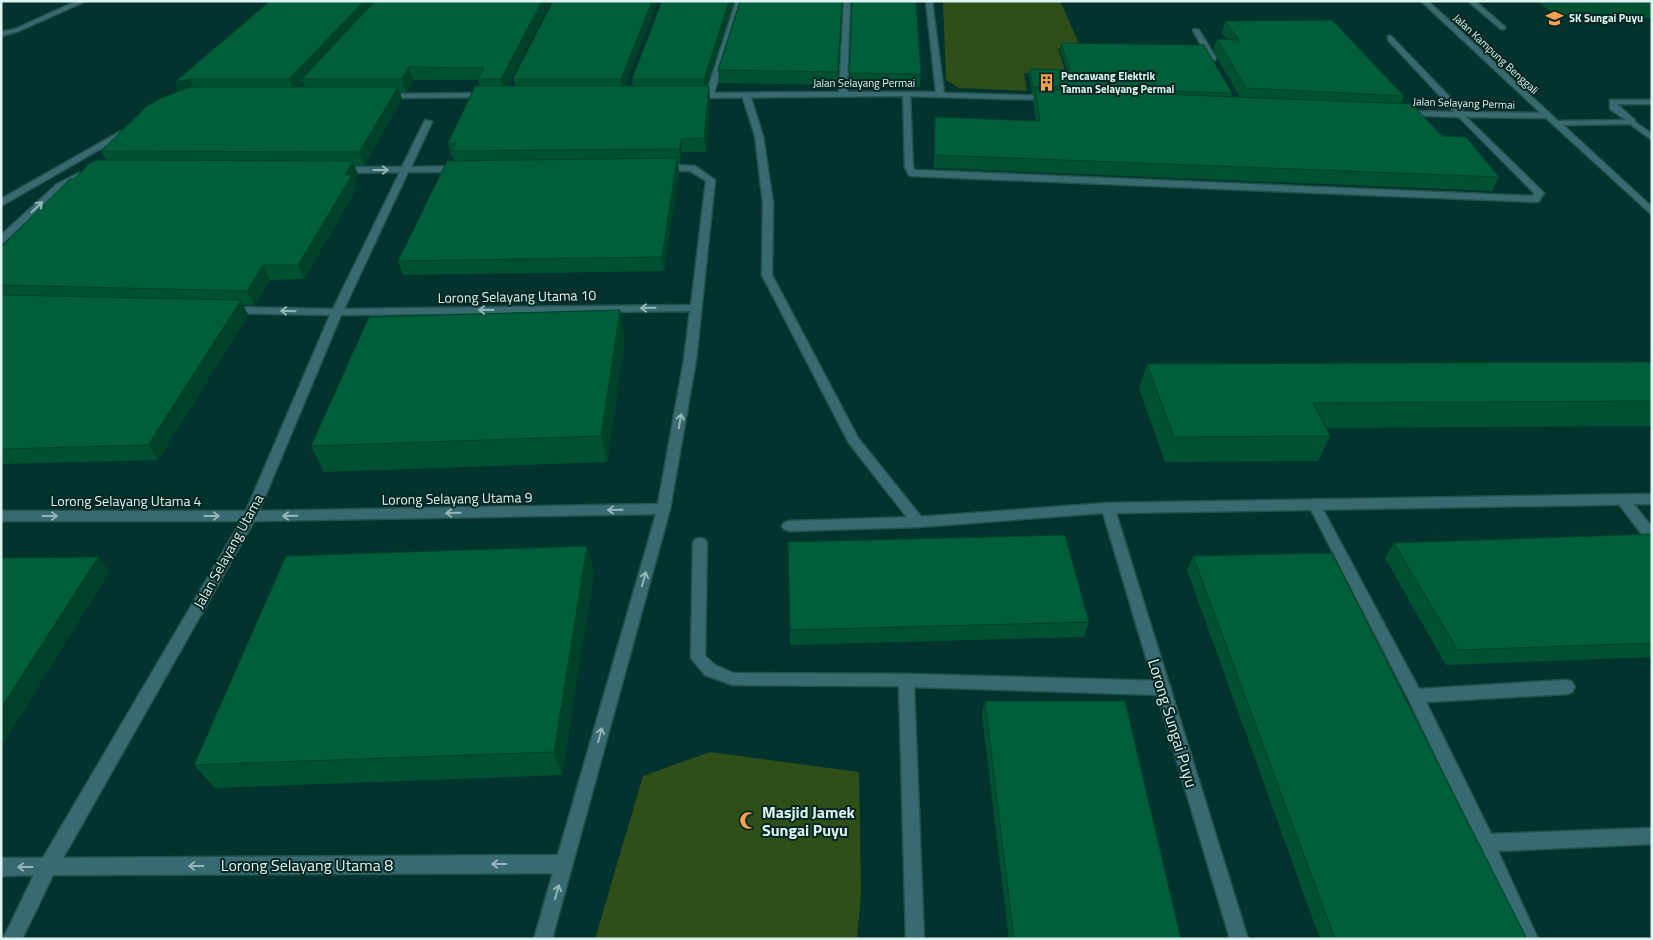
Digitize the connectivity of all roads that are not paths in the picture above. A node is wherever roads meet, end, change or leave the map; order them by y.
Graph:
1 (83, 1) edge
2 (740, 1) edge
3 (847, 1) edge
4 (929, 1) edge
5 (1424, 1) edge
6 (1471, 1) edge
7 (1503, 28) dead end
8 (1196, 30) dead end
9 (1, 34) edge
10 (1391, 38) dead end
11 (1215, 63) edge
12 (842, 93) junction
13 (906, 94) junction
14 (940, 94) junction
15 (746, 95) junction
16 (373, 96) edge
17 (498, 96) edge
18 (682, 96) edge
19 (709, 96) junction
20 (1059, 98) edge
21 (1652, 102) edge
22 (1394, 112) edge
23 (1463, 116) junction
24 (1550, 120) junction
25 (428, 122) dead end
26 (1632, 122) junction
27 (134, 126) edge
28 (1652, 138) edge
29 (654, 167) edge
30 (466, 169) edge
31 (329, 170) edge
32 (407, 170) junction
33 (88, 174) edge
34 (1, 203) edge
35 (1652, 212) edge
36 (1, 240) edge
37 (697, 308) junction
38 (218, 309) edge
39 (337, 312) junction
40 (1652, 499) edge
41 (1623, 500) junction
42 (1314, 504) junction
43 (1108, 508) junction
44 (664, 509) junction
45 (1, 516) edge
46 (250, 516) junction
47 (918, 522) junction
48 (789, 526) dead end
49 (1652, 537) edge
50 (700, 543) dead end
51 (906, 680) junction
52 (1567, 687) dead end
53 (1163, 688) junction
54 (1415, 696) junction
55 (1652, 836) edge
56 (1486, 843) junction
57 (565, 864) junction
58 (48, 866) junction
59 (1, 867) edge
60 (12, 939) edge
61 (543, 939) edge
62 (915, 939) edge
63 (1239, 939) edge
64 (1529, 939) edge

1 - 9 street
2 - 19 street
3 - 12 street
4 - 14 street
5 - 24 street, Jalan Kampung Benggali
6 - 7 street
8 - 11 street
10 - 23 street
12 - 13 street, Jalan Selayang Permai
12 - 15 street, Jalan Selayang Permai
13 - 14 street, Jalan Selayang Permai
13 - 23 street
14 - 20 street, Jalan Selayang Permai
15 - 19 street, Jalan Selayang Permai
15 - 47 street
16 - 17 street
18 - 19 street, Jalan Selayang Permai
21 - 26 street
22 - 23 street, Jalan Selayang Permai
23 - 24 street, Jalan Selayang Permai
24 - 26 street
24 - 35 street, Jalan Kampung Benggali
25 - 32 street, Jalan Selayang Utama
26 - 28 street
27 - 34 street
29 - 37 street
30 - 32 street
31 -> 32 street
32 - 39 street, Jalan Selayang Utama
36 -> 33 street
37 -> 39 street, Lorong Selayang Utama 10
44 -> 37 street
39 -> 38 street, Lorong Selayang Utama 10
39 - 46 street, Jalan Selayang Utama
40 - 41 street
41 - 42 street
41 - 49 street
42 - 43 street
42 - 54 street
43 - 47 street
43 - 53 street, Lorong Sungai Puyu
44 -> 46 street, Lorong Selayang Utama 9
57 -> 44 street
45 -> 46 street, Lorong Selayang Utama 4
46 - 58 street, Jalan Selayang Utama
47 - 48 street
50 - 51 street
51 - 53 street
51 - 62 street
52 - 54 street
53 - 63 street, Lorong Sungai Puyu
54 - 56 street
55 - 56 street
56 - 64 street
57 -> 58 street, Lorong Selayang Utama 8
61 -> 57 street
58 -> 59 street, Lorong Selayang Utama 8
58 - 60 street, Jalan Selayang Utama

